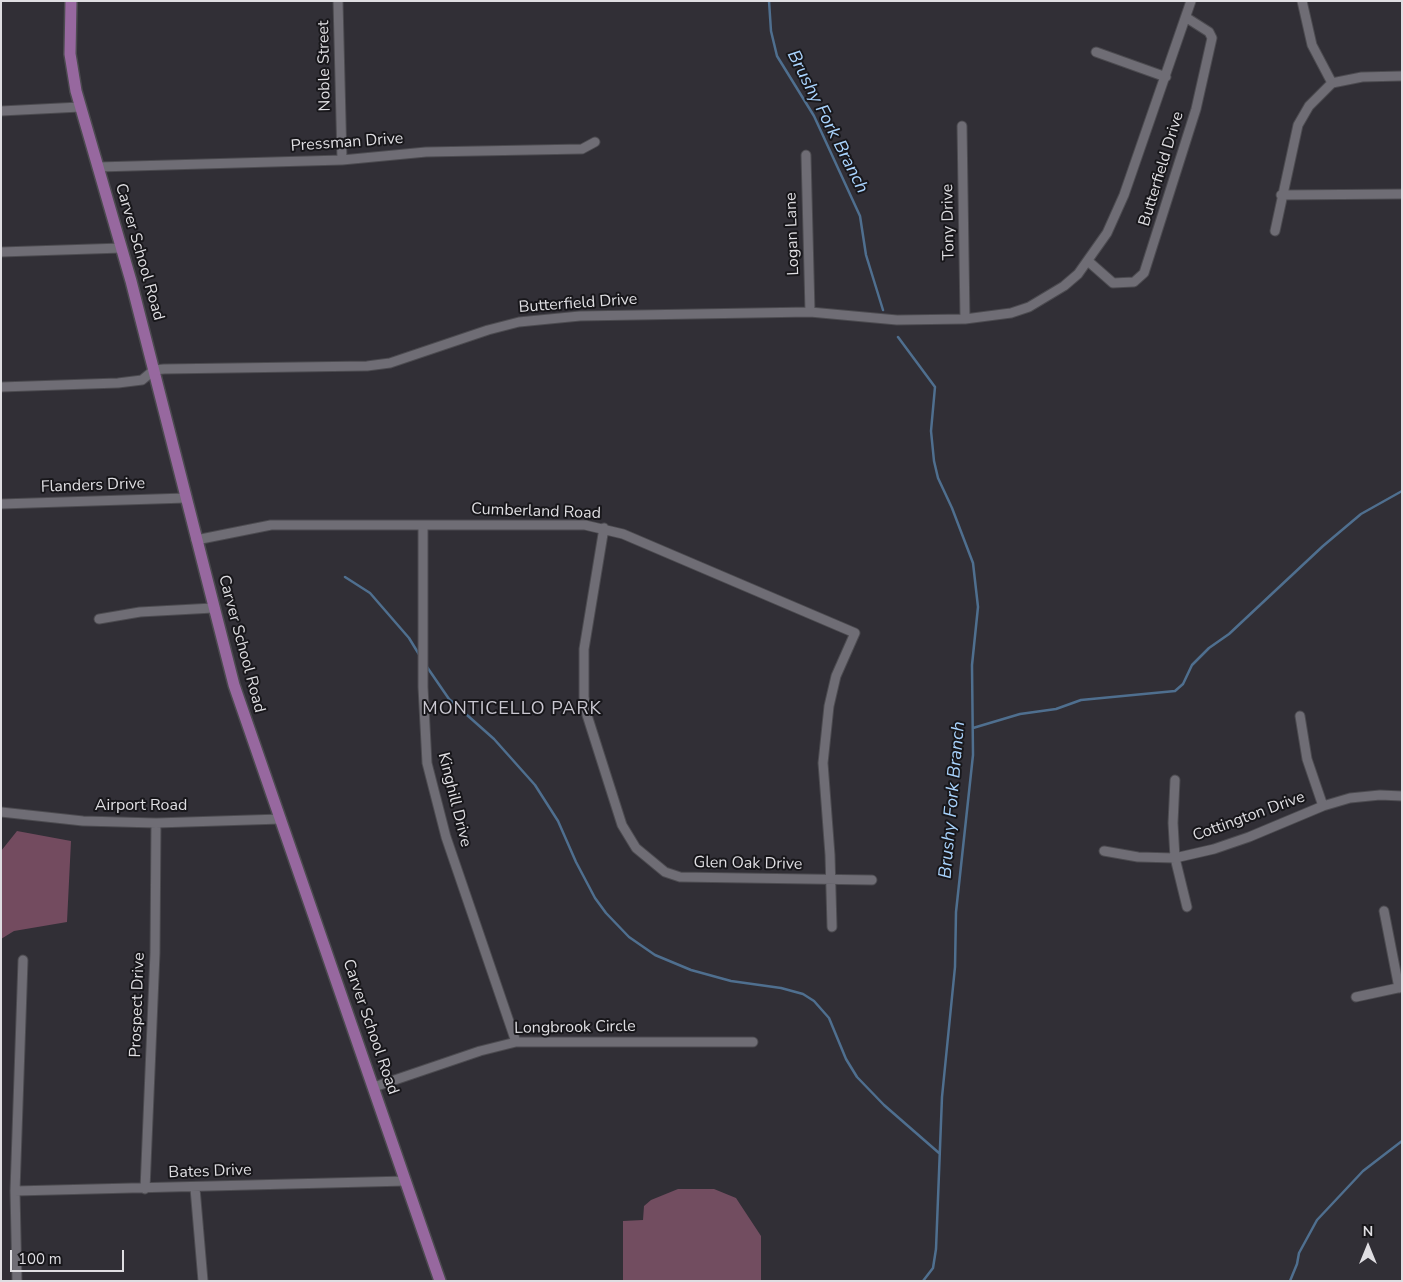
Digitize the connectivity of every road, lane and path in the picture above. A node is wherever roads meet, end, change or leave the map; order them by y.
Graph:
1 (71, 1) edge
2 (338, 1) edge
3 (1192, 1) edge
4 (1302, 1) edge
5 (1186, 18) junction
6 (1096, 52) dead end
7 (1402, 76) edge
8 (1166, 77) junction
9 (1332, 83) junction
10 (80, 107) junction
11 (1, 110) edge
12 (962, 126) dead end
13 (595, 142) dead end
14 (806, 155) dead end
15 (342, 160) junction
16 (98, 167) junction
17 (1402, 194) edge
18 (1281, 196) junction
19 (1274, 231) dead end
20 (122, 248) junction
21 (1, 252) edge
22 (1088, 261) junction
23 (810, 312) junction
24 (965, 319) junction
25 (154, 370) junction
26 (1, 387) edge
27 (186, 498) junction
28 (1, 504) edge
29 (423, 525) junction
30 (604, 528) junction
31 (196, 540) junction
32 (213, 608) junction
33 (99, 619) dead end
34 (1300, 716) dead end
35 (1175, 780) dead end
36 (1402, 796) edge
37 (1323, 806) junction
38 (1, 812) edge
39 (281, 819) junction
40 (156, 823) junction
41 (1104, 851) dead end
42 (1175, 858) junction
43 (832, 880) junction
44 (872, 880) dead end
45 (1187, 907) dead end
46 (1384, 911) dead end
47 (832, 927) dead end
48 (22, 960) dead end
49 (1400, 987) edge
50 (1356, 997) dead end
51 (516, 1042) junction
52 (753, 1042) dead end
53 (374, 1087) junction
54 (406, 1181) junction
55 (195, 1188) junction
56 (145, 1189) junction
57 (15, 1191) junction
58 (17, 1281) edge
59 (203, 1281) edge
60 (440, 1281) edge

1 - 10 main road, Carver School Road
2 - 15 street, Noble Street
3 - 5 street, Butterfield Drive
4 - 9 street
5 - 8 street, Butterfield Drive
5 - 22 street, Butterfield Drive
6 - 8 street
7 - 9 street
8 - 22 street, Butterfield Drive
9 - 18 street
10 - 11 street
10 - 16 main road, Carver School Road
12 - 24 street, Tony Drive
13 - 15 street, Pressman Drive
14 - 23 street, Logan Lane
15 - 16 street, Pressman Drive
16 - 20 main road, Carver School Road
17 - 18 street
18 - 19 street
20 - 21 street
20 - 25 main road, Carver School Road
22 - 24 street, Butterfield Drive
23 - 24 street, Butterfield Drive
23 - 25 street, Butterfield Drive
25 - 26 street, Butterfield Drive
25 - 27 main road, Carver School Road
27 - 28 street, Flanders Drive
27 - 31 main road, Carver School Road
29 - 30 street, Cumberland Road
29 - 31 street, Cumberland Road
29 - 51 street, Kinghill Drive
30 - 43 street, Cumberland Road
30 - 43 street, Glen Oak Drive
31 - 32 main road, Carver School Road
32 - 33 street
32 - 39 main road, Carver School Road
34 - 37 street
35 - 42 street
36 - 37 street, Cottington Drive
37 - 42 street, Cottington Drive
38 - 40 street, Airport Road
39 - 40 street, Airport Road
39 - 53 main road, Carver School Road
40 - 56 street, Prospect Drive
41 - 42 street, Cottington Drive
42 - 45 street
43 - 44 street, Glen Oak Drive
43 - 47 street
46 - 49 street
48 - 57 street
49 - 50 street
51 - 52 street, Longbrook Circle
51 - 53 street, Longbrook Circle
53 - 54 main road, Carver School Road
54 - 55 street, Bates Drive
54 - 60 main road, Carver School Road
55 - 56 street, Bates Drive
55 - 59 street
56 - 57 street, Bates Drive
57 - 58 street

